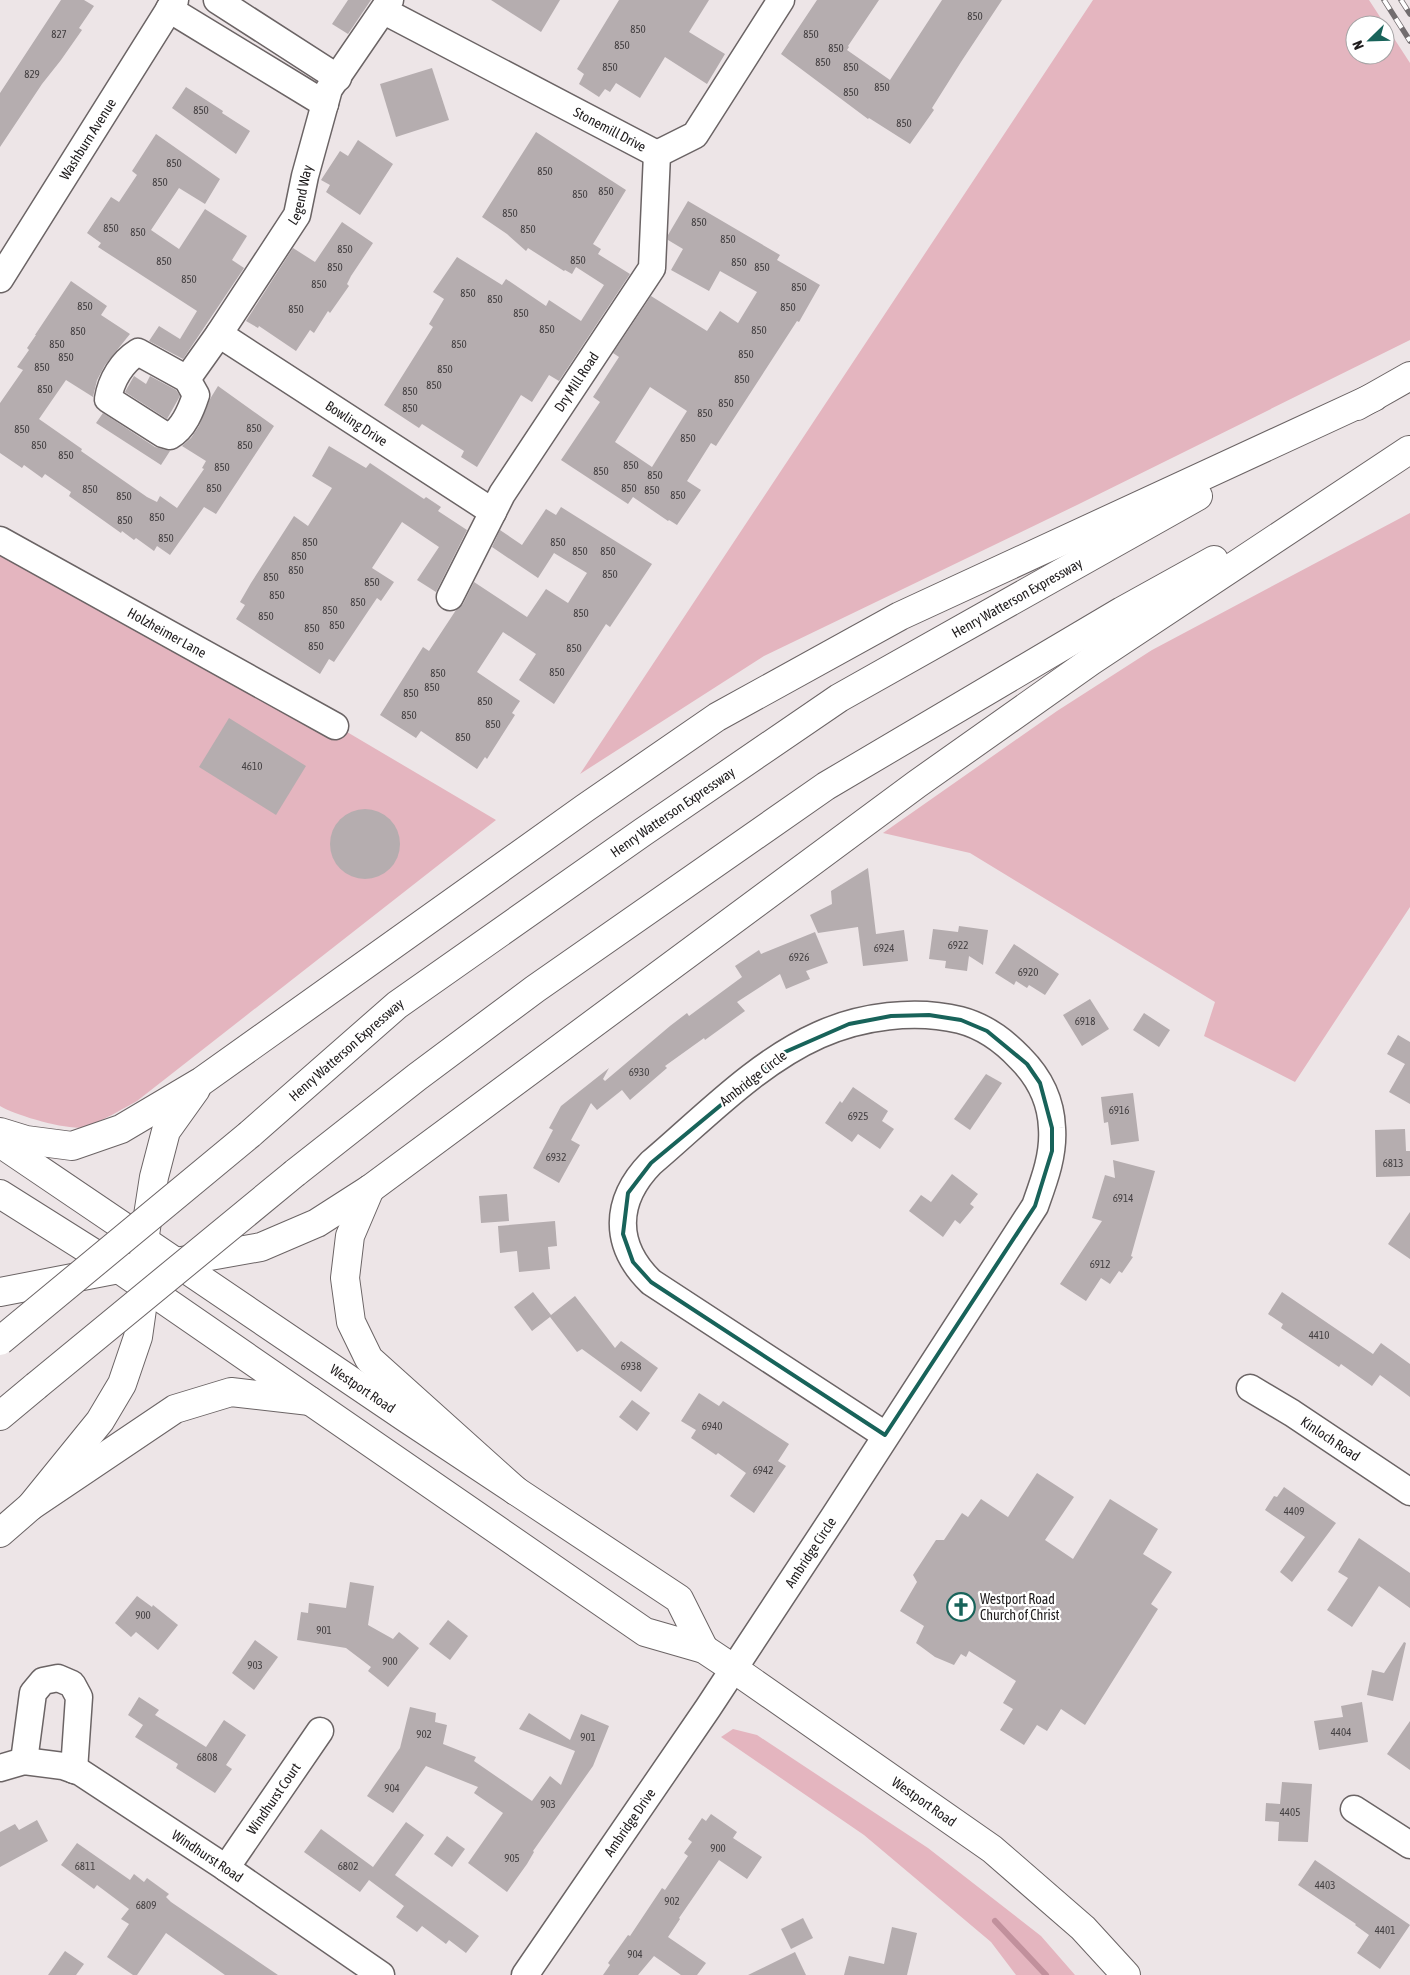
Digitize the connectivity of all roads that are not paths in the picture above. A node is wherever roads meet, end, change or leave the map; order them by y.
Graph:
1 (217, 0) edge
2 (781, 0) edge
3 (172, 4) edge
4 (387, 5) edge
5 (338, 78) junction
6 (325, 104) junction
7 (657, 154) junction
8 (0, 279) edge
9 (219, 334) junction
10 (1410, 376) edge
11 (187, 379) dead end
12 (1374, 397) junction
13 (1409, 450) edge
14 (493, 512) junction
15 (0, 540) edge
16 (450, 597) dead end
17 (335, 726) dead end
18 (202, 1080) junction
19 (0, 1132) edge
20 (0, 1143) edge
21 (370, 1189) junction
22 (0, 1194) edge
23 (176, 1262) junction
24 (138, 1266) junction
25 (0, 1292) edge
26 (0, 1341) edge
27 (1250, 1388) dead end
28 (310, 1401) junction
29 (0, 1416) edge
30 (885, 1435) junction
31 (516, 1491) junction
32 (1410, 1492) edge
33 (31, 1506) junction
34 (0, 1533) edge
35 (704, 1649) junction
36 (734, 1669) junction
37 (320, 1731) dead end
38 (12, 1764) edge
39 (74, 1770) junction
40 (1354, 1809) dead end
41 (1410, 1845) edge
42 (226, 1868) junction
43 (381, 1975) edge
44 (526, 1975) edge
45 (1126, 1975) edge

1 - 5 street
2 - 7 street, Stonemill Drive
3 - 6 street
3 - 8 street, Washburn Avenue
4 - 5 street, Legend Way
4 - 7 street, Stonemill Drive
5 - 6 street, Legend Way
6 - 9 street, Legend Way
7 - 14 street, Dry Mill Road
9 - 11 street, Legend Way
9 - 14 street, Bowling Drive
10 - 12 main road, Henry Watterson Expressway
12 - 18 main road
12 - 26 main road, Henry Watterson Expressway, bridge
13 - 21 main road
13 - 29 main road, bridge
14 - 16 street, Dry Mill Road
15 - 17 street, Holzheimer Lane
18 - 19 main road
18 - 24 main road
20 - 24 main road, Westport Road
21 - 23 main road
21 - 31 main road
22 - 24 main road, Westport Road
23 - 24 main road
23 - 31 main road, Westport Road
24 - 25 main road
24 - 28 main road, Westport Road
24 - 33 main road
27 - 32 street, Kinloch Road
28 - 33 main road
28 - 35 main road, Westport Road
30 - 30 street, Ambridge Circle
30 - 36 street, Ambridge Circle
31 - 35 main road, Westport Road
33 - 34 main road
35 - 36 main road, Westport Road
36 - 44 street, Ambridge Drive
36 - 45 main road, Westport Road
37 - 42 street, Windhurst Court
38 - 39 street, Windhurst Road
38 - 39 street
39 - 42 street, Windhurst Road
40 - 41 street
42 - 43 street, Windhurst Road

